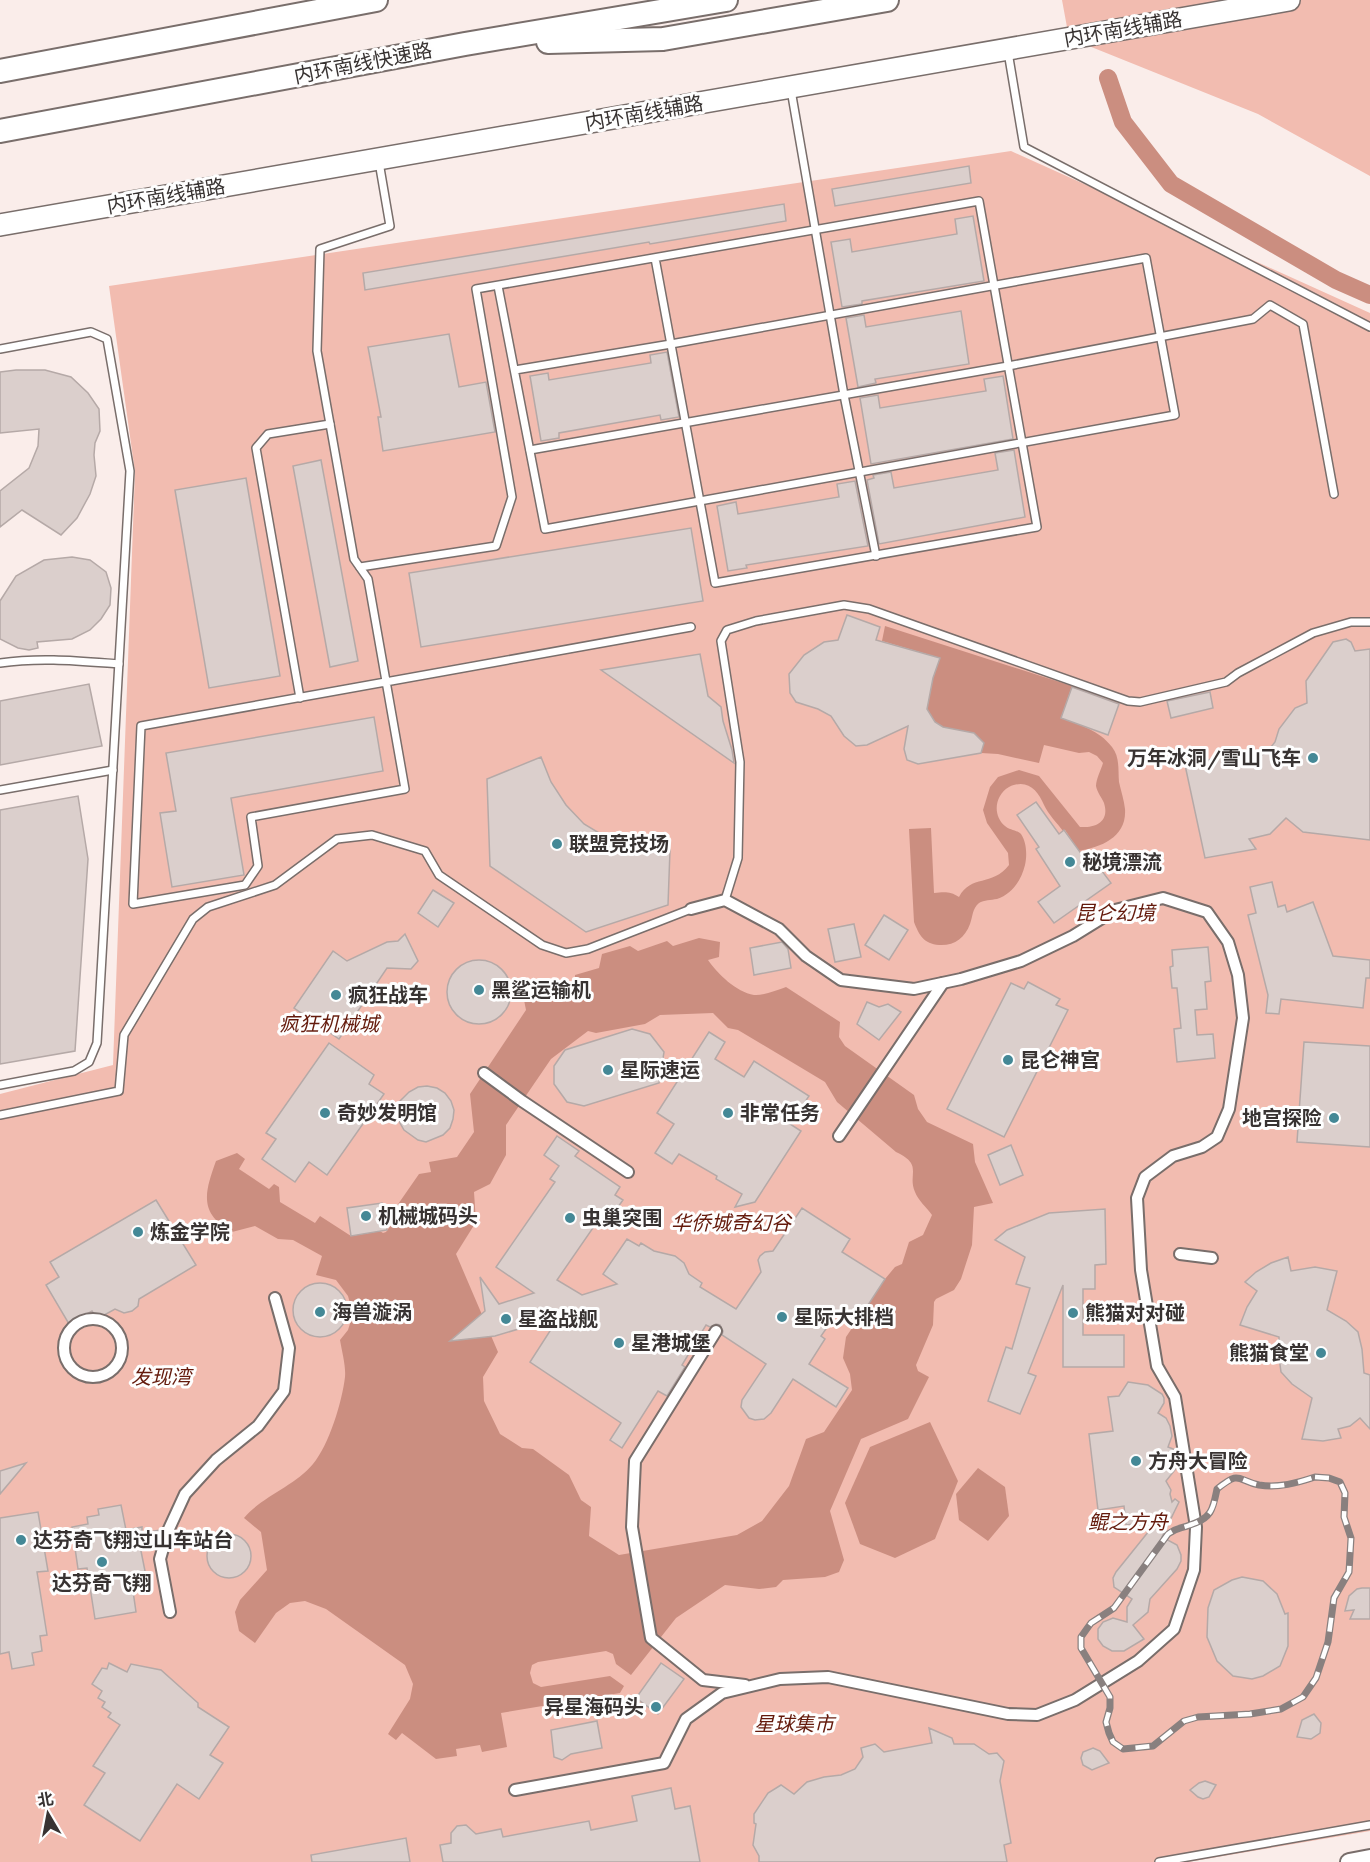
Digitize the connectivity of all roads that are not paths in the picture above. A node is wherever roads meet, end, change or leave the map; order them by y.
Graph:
1 (376, 0) edge
2 (726, 0) edge
3 (886, 0) edge
4 (1247, 0) edge
5 (1289, 0) edge
6 (1204, 15) junction
7 (465, 44) junction
8 (1007, 49) junction
9 (0, 71) edge
10 (791, 87) junction
11 (0, 131) edge
12 (378, 159) junction
13 (0, 225) edge
14 (815, 230) junction
15 (655, 258) junction
16 (498, 286) junction
17 (994, 286) junction
18 (830, 316) junction
19 (1370, 327) edge
20 (1160, 337) junction
21 (671, 345) junction
22 (0, 348) edge
23 (1008, 366) junction
24 (515, 370) junction
25 (844, 395) junction
26 (685, 423) junction
27 (330, 424) junction
28 (1023, 444) junction
29 (530, 450) junction
30 (860, 472) junction
31 (1334, 494) dead end
32 (700, 501) junction
33 (876, 556) junction
34 (360, 567) junction
35 (1370, 622) edge
36 (691, 627) dead end
37 (0, 663) edge
38 (119, 664) junction
39 (386, 682) junction
40 (300, 698) junction
41 (113, 770) junction
42 (0, 790) edge
43 (725, 900) junction
44 (691, 909) joint
45 (943, 983) junction
46 (484, 1073) dead end
47 (0, 1085) edge
48 (0, 1115) edge
49 (839, 1136) dead end
50 (628, 1172) dead end
51 (1180, 1254) dead end
52 (1212, 1258) dead end
53 (275, 1299) dead end
54 (716, 1331) dead end
55 (118, 1361) joint
56 (170, 1612) dead end
57 (752, 1686) junction
58 (515, 1790) dead end
59 (1370, 1825) edge
60 (1370, 1858) edge
61 (1159, 1862) edge
62 (1349, 1862) edge

1 - 9 highway
2 - 7 highway, 内环南线快速路
3 - 7 highway
4 - 6 main road
5 - 6 main road, 内环南线辅路
6 - 8 main road, 内环南线辅路
7 - 11 highway, 内环南线快速路
8 - 10 main road, 内环南线辅路
8 - 19 lane
10 - 12 main road, 内环南线辅路
10 - 14 lane
12 - 13 main road, 内环南线辅路
12 - 27 lane
14 - 15 lane
14 - 17 lane
14 - 18 lane
15 - 16 lane
15 - 21 lane
16 - 24 lane
16 - 34 lane
17 - 18 lane
17 - 20 lane
17 - 23 lane
18 - 21 lane
18 - 25 lane
20 - 23 lane
20 - 28 lane
20 - 31 lane
21 - 24 lane
21 - 26 lane
22 - 38 lane
23 - 25 lane
23 - 28 lane
24 - 29 lane
25 - 26 lane
25 - 30 lane
26 - 29 lane
26 - 32 lane
27 - 34 lane
27 - 40 lane
28 - 30 lane
28 - 33 lane
29 - 32 lane
30 - 32 lane
30 - 33 lane
32 - 33 lane
34 - 39 lane
35 - 43 lane
36 - 39 lane
37 - 38 lane
38 - 41 lane
39 - 40 lane
39 - 40 lane
41 - 42 lane
41 - 47 lane
43 - 44 street
43 - 45 street
44 - 48 lane
45 - 49 street
45 - 57 street
46 - 50 street
51 - 52 street
53 - 56 street
54 - 57 street
55 - 55 street
57 - 58 street
59 - 61 lane
60 - 62 street

